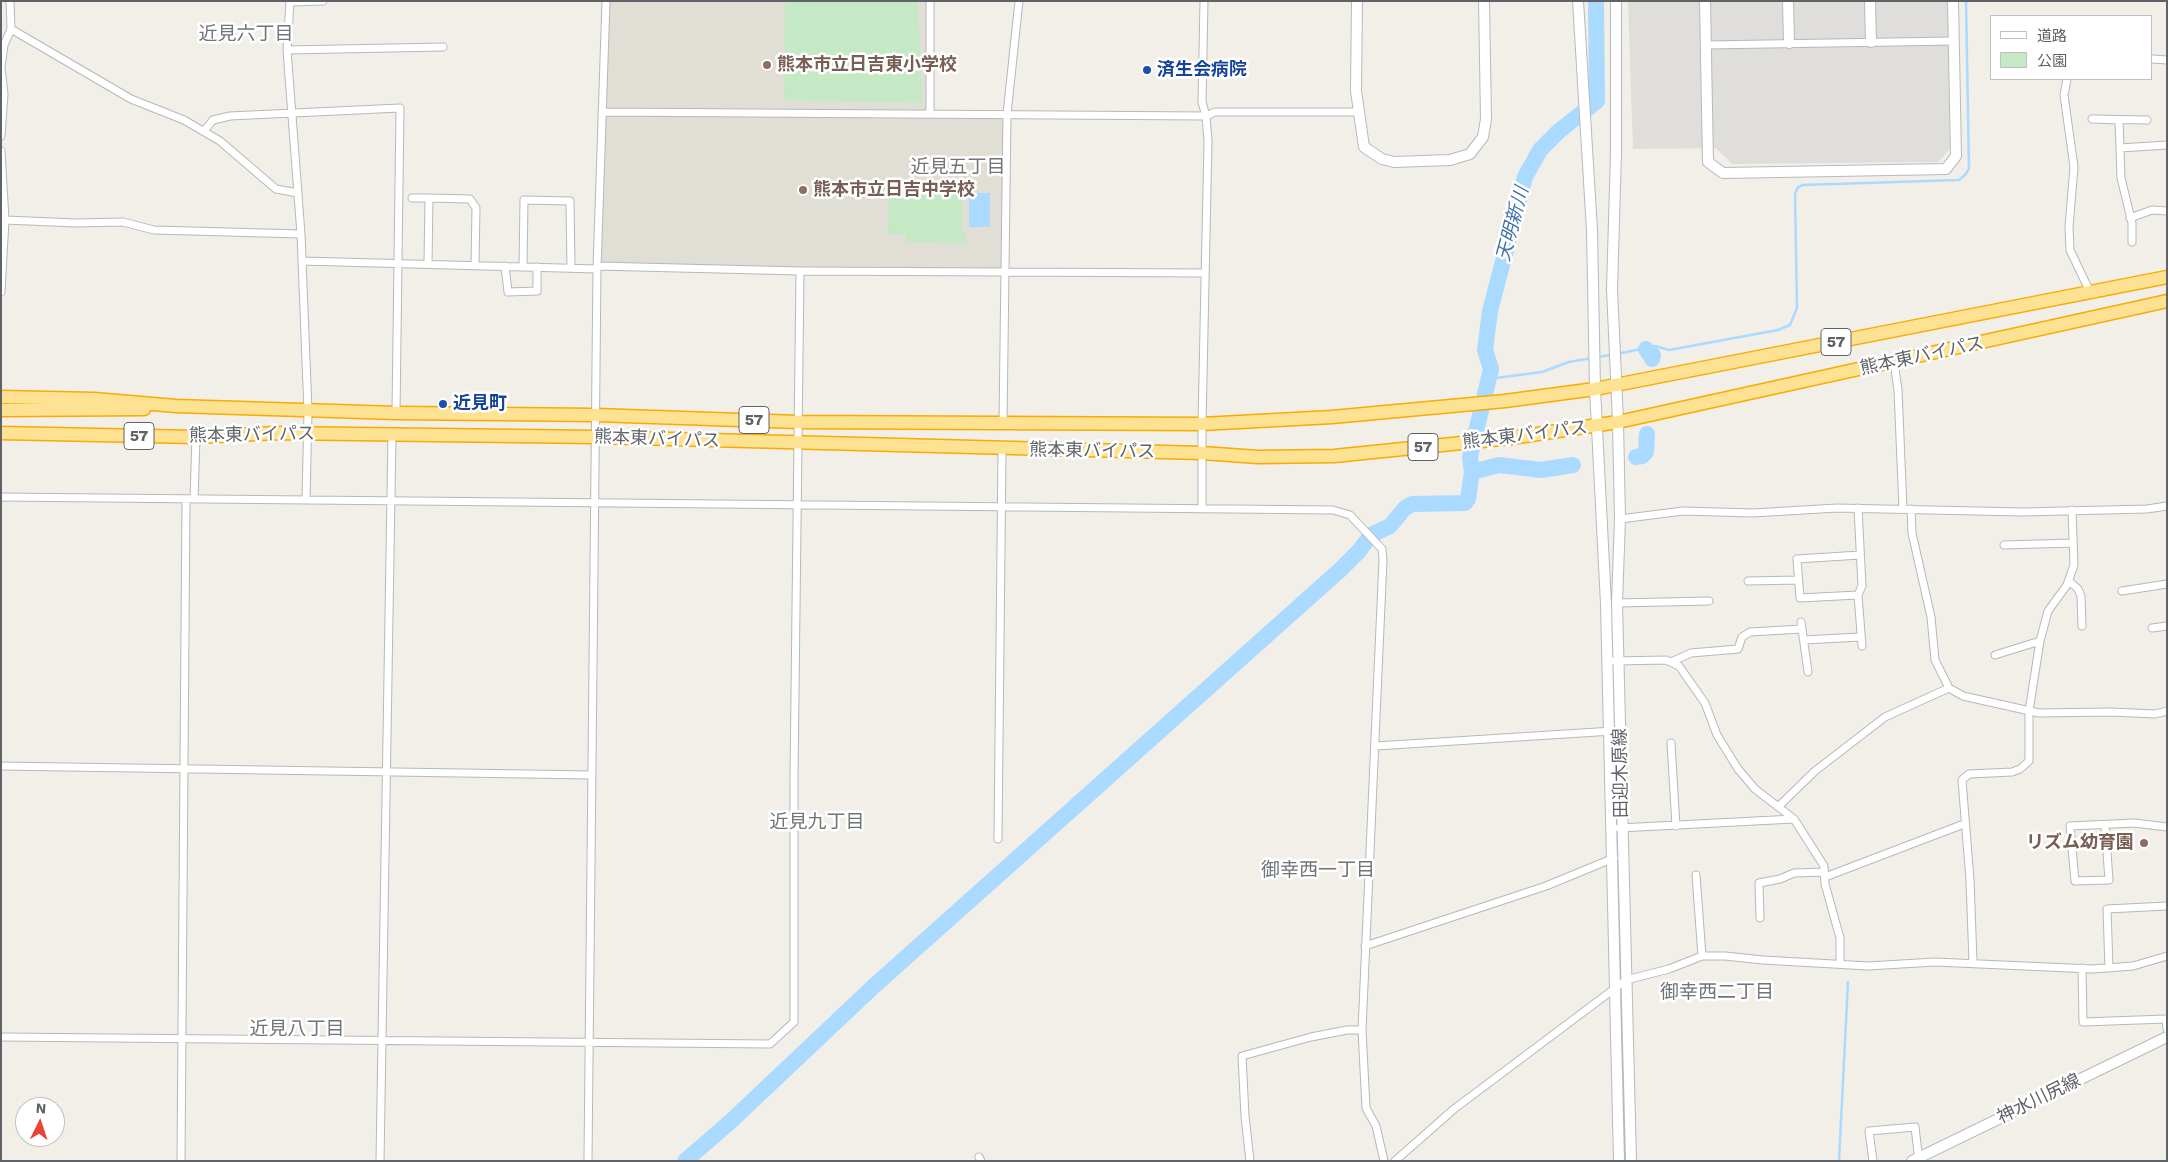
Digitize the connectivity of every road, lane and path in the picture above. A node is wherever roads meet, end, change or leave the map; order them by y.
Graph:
1 (10, 1) edge
2 (323, 1) edge
3 (606, 1) edge
4 (930, 1) edge
5 (1019, 1) edge
6 (1204, 1) edge
7 (1357, 1) edge
8 (1484, 1) edge
9 (1578, 1) edge
10 (1616, 1) edge
11 (1705, 1) edge
12 (1788, 1) edge
13 (1870, 1) edge
14 (1953, 1) edge
15 (290, 2) edge
16 (11, 29) junction
17 (1954, 41) junction
18 (1871, 42) junction
19 (1789, 43) junction
20 (1706, 45) junction
21 (443, 47) dead end
22 (287, 50) junction
23 (2153, 59) edge
24 (2167, 60) edge
25 (1, 68) edge
26 (2067, 80) edge
27 (2, 107) edge
28 (291, 112) junction
29 (602, 112) junction
30 (1358, 112) junction
31 (930, 113) junction
32 (1007, 114) junction
33 (1206, 116) junction
34 (2147, 120) dead end
35 (204, 131) junction
36 (1, 136) edge
37 (2167, 145) edge
38 (2120, 148) junction
39 (1, 151) edge
40 (298, 193) junction
41 (412, 198) dead end
42 (429, 198) junction
43 (2167, 211) edge
44 (2130, 218) junction
45 (5, 220) junction
46 (301, 234) junction
47 (2, 240) edge
48 (2132, 242) dead end
49 (302, 261) junction
50 (398, 263) junction
51 (428, 264) junction
52 (475, 265) junction
53 (505, 266) junction
54 (523, 267) junction
55 (537, 267) junction
56 (597, 267) junction
57 (571, 268) junction
58 (800, 271) junction
59 (1006, 273) junction
60 (1205, 273) junction
61 (2167, 278) edge
62 (1, 292) edge
63 (2090, 292) junction
64 (2167, 302) edge
65 (1894, 362) junction
66 (1616, 386) junction
67 (1595, 389) junction
68 (1, 397) edge
69 (176, 406) junction
70 (1, 410) edge
71 (308, 411) junction
72 (396, 414) junction
73 (596, 415) junction
74 (798, 422) junction
75 (1618, 422) junction
76 (1, 424) edge
77 (1003, 424) junction
78 (1202, 424) junction
79 (1598, 425) junction
80 (1, 433) edge
81 (277, 433) junction
82 (307, 434) junction
83 (392, 434) junction
84 (196, 437) junction
85 (596, 437) junction
86 (798, 444) junction
87 (1002, 449) junction
88 (1202, 453) junction
89 (1, 498) edge
90 (190, 499) junction
91 (306, 500) junction
92 (390, 501) junction
93 (596, 503) junction
94 (797, 504) junction
95 (1003, 506) junction
96 (2167, 506) edge
97 (1858, 508) junction
98 (1202, 509) junction
99 (1902, 509) junction
100 (1911, 509) junction
101 (2072, 510) junction
102 (1620, 519) junction
103 (2073, 543) junction
104 (2004, 545) dead end
105 (1860, 555) junction
106 (1798, 580) junction
107 (1748, 581) dead end
108 (2069, 581) junction
109 (2167, 584) edge
110 (2122, 591) dead end
111 (1858, 595) junction
112 (1709, 601) dead end
113 (1617, 603) junction
114 (2082, 626) dead end
115 (2167, 626) edge
116 (2152, 628) dead end
117 (1860, 637) junction
118 (1804, 640) junction
119 (2040, 641) junction
120 (1862, 646) dead end
121 (1995, 656) dead end
122 (1608, 662) junction
123 (1619, 662) junction
124 (1671, 662) junction
125 (1808, 672) dead end
126 (1949, 688) junction
127 (2029, 711) junction
128 (2167, 711) edge
129 (1615, 731) junction
130 (1671, 743) dead end
131 (1376, 746) junction
132 (1, 766) edge
133 (185, 769) junction
134 (386, 772) junction
135 (592, 775) junction
136 (1779, 806) junction
137 (1794, 819) junction
138 (1964, 824) junction
139 (1676, 826) junction
140 (2105, 826) junction
141 (2167, 827) edge
142 (1611, 828) junction
143 (1623, 828) junction
144 (998, 839) dead end
145 (1623, 855) junction
146 (1612, 858) junction
147 (1824, 874) junction
148 (1696, 875) dead end
149 (2167, 906) edge
150 (1760, 918) dead end
151 (1365, 946) junction
152 (1702, 956) junction
153 (2167, 956) edge
154 (1973, 962) junction
155 (1840, 964) junction
156 (2082, 968) junction
157 (2109, 968) junction
158 (1626, 980) junction
159 (1616, 988) junction
160 (2166, 1029) edge
161 (1362, 1030) junction
162 (1, 1037) edge
163 (2167, 1037) edge
164 (182, 1038) junction
165 (382, 1040) junction
166 (587, 1042) junction
167 (1916, 1160) edge
168 (181, 1161) edge
169 (380, 1161) edge
170 (588, 1161) edge
171 (1250, 1161) edge
172 (1384, 1161) edge
173 (1396, 1161) edge
174 (1618, 1161) edge
175 (1630, 1161) edge
176 (1873, 1161) edge

1 - 16 street
2 - 15 street
3 - 29 street
4 - 31 street
5 - 32 street
6 - 33 street
7 - 30 street
8 - 30 street
9 - 67 street, 田迎木原線
10 - 66 street, 田迎木原線
11 - 20 street
12 - 19 street
13 - 18 street
14 - 17 street
15 - 22 street
16 - 25 street
16 - 35 street
17 - 18 street
17 - 20 street
18 - 19 street
19 - 20 street
21 - 22 street
22 - 28 street
23 - 24 street
25 - 27 street
26 - 63 street
27 - 36 street
28 - 35 street
28 - 40 street
28 - 50 street
29 - 31 street
29 - 56 street
30 - 33 street
31 - 32 street
32 - 33 street
32 - 59 street
33 - 60 street
34 - 38 street
35 - 40 street
37 - 38 street
38 - 44 street
39 - 45 street
40 - 46 street
41 - 42 street
42 - 51 street
42 - 52 street
43 - 44 street
44 - 48 street
45 - 46 street
45 - 47 street
46 - 49 street
47 - 62 street
49 - 50 street
49 - 71 street
50 - 51 street
50 - 72 street
51 - 52 street
52 - 53 street
53 - 54 street
53 - 55 street
54 - 55 street
54 - 57 street
55 - 57 street
56 - 57 street
56 - 58 street
56 - 73 street
58 - 59 street
58 - 74 street
59 - 60 street
59 - 77 street
60 - 78 street
61 - 63 highway, 熊本東バイパス / 57
63 - 66 highway, 熊本東バイパス / 57
64 - 65 highway, 熊本東バイパス / 57
65 - 75 highway, 熊本東バイパス / 57
65 - 99 street
66 - 67 highway, 熊本東バイパス / 57
66 - 75 street, 田迎木原線
67 - 78 highway, 熊本東バイパス / 57
67 - 79 street, 田迎木原線
68 - 69 highway, 熊本東バイパス / 57
69 - 70 highway
69 - 71 highway, 熊本東バイパス / 57
71 - 72 highway, 熊本東バイパス / 57
71 - 82 street
72 - 73 highway, 熊本東バイパス / 57
73 - 74 highway, 熊本東バイパス / 57
73 - 85 street
74 - 77 highway, 熊本東バイパス / 57
74 - 86 street
75 - 79 highway, 熊本東バイパス / 57
75 - 102 street, 田迎木原線
76 - 81 highway
77 - 78 highway, 熊本東バイパス / 57
78 - 88 street
79 - 88 highway, 熊本東バイパス / 57
79 - 122 street, 田迎木原線
80 - 84 highway, 熊本東バイパス / 57
81 - 82 highway, 熊本東バイパス / 57
81 - 84 highway, 熊本東バイパス / 57
82 - 83 highway, 熊本東バイパス / 57
82 - 91 street
83 - 85 highway, 熊本東バイパス / 57
83 - 92 street
84 - 90 street
85 - 86 highway, 熊本東バイパス / 57
85 - 93 street
86 - 87 highway, 熊本東バイパス / 57
86 - 94 street
87 - 88 highway, 熊本東バイパス / 57
87 - 95 street
88 - 98 street
89 - 90 street
90 - 91 street
90 - 133 street
91 - 92 street
92 - 93 street
92 - 134 street
93 - 94 street
93 - 135 street
94 - 95 street
94 - 166 street
95 - 98 street
95 - 144 street
96 - 101 street
97 - 99 street
97 - 102 street
97 - 105 street
98 - 131 street
99 - 100 street
100 - 101 street
100 - 126 street
101 - 103 street
102 - 113 street, 田迎木原線
103 - 104 street
103 - 108 street
105 - 106 street
105 - 111 street
106 - 107 street
106 - 111 street
108 - 114 street
108 - 119 street
109 - 110 street
111 - 117 street
112 - 113 street
113 - 123 street, 田迎木原線
115 - 116 street
117 - 118 street
117 - 120 street
118 - 124 street
118 - 125 street
119 - 121 street
119 - 127 street
122 - 123 street
122 - 129 street, 田迎木原線
123 - 124 street
123 - 129 street, 田迎木原線
124 - 136 street
126 - 127 street
126 - 136 street
127 - 128 street
127 - 138 street
129 - 131 street
129 - 142 street, 田迎木原線
129 - 143 street, 田迎木原線
130 - 139 street
131 - 151 street
132 - 133 street
133 - 134 street
133 - 164 street
134 - 135 street
134 - 165 street
135 - 166 street
136 - 137 street
137 - 139 street
137 - 147 street
138 - 147 street
138 - 154 street
139 - 143 street
140 - 140 street
140 - 141 street
142 - 143 street
142 - 146 street, 田迎木原線
143 - 145 street, 田迎木原線
145 - 146 street
145 - 158 street, 田迎木原線
146 - 151 street
146 - 159 street, 田迎木原線
147 - 150 street
147 - 155 street
148 - 152 street
149 - 157 street
151 - 161 street
152 - 155 street
152 - 158 street
153 - 157 street
154 - 155 street
154 - 156 street
156 - 157 street
156 - 160 street
158 - 159 street
158 - 175 street, 田迎木原線
159 - 173 street
159 - 174 street, 田迎木原線
161 - 171 street
161 - 172 street
162 - 164 street
163 - 167 street, 神水川尻線
164 - 165 street
164 - 168 street
165 - 166 street
165 - 169 street
166 - 170 street
167 - 176 street

